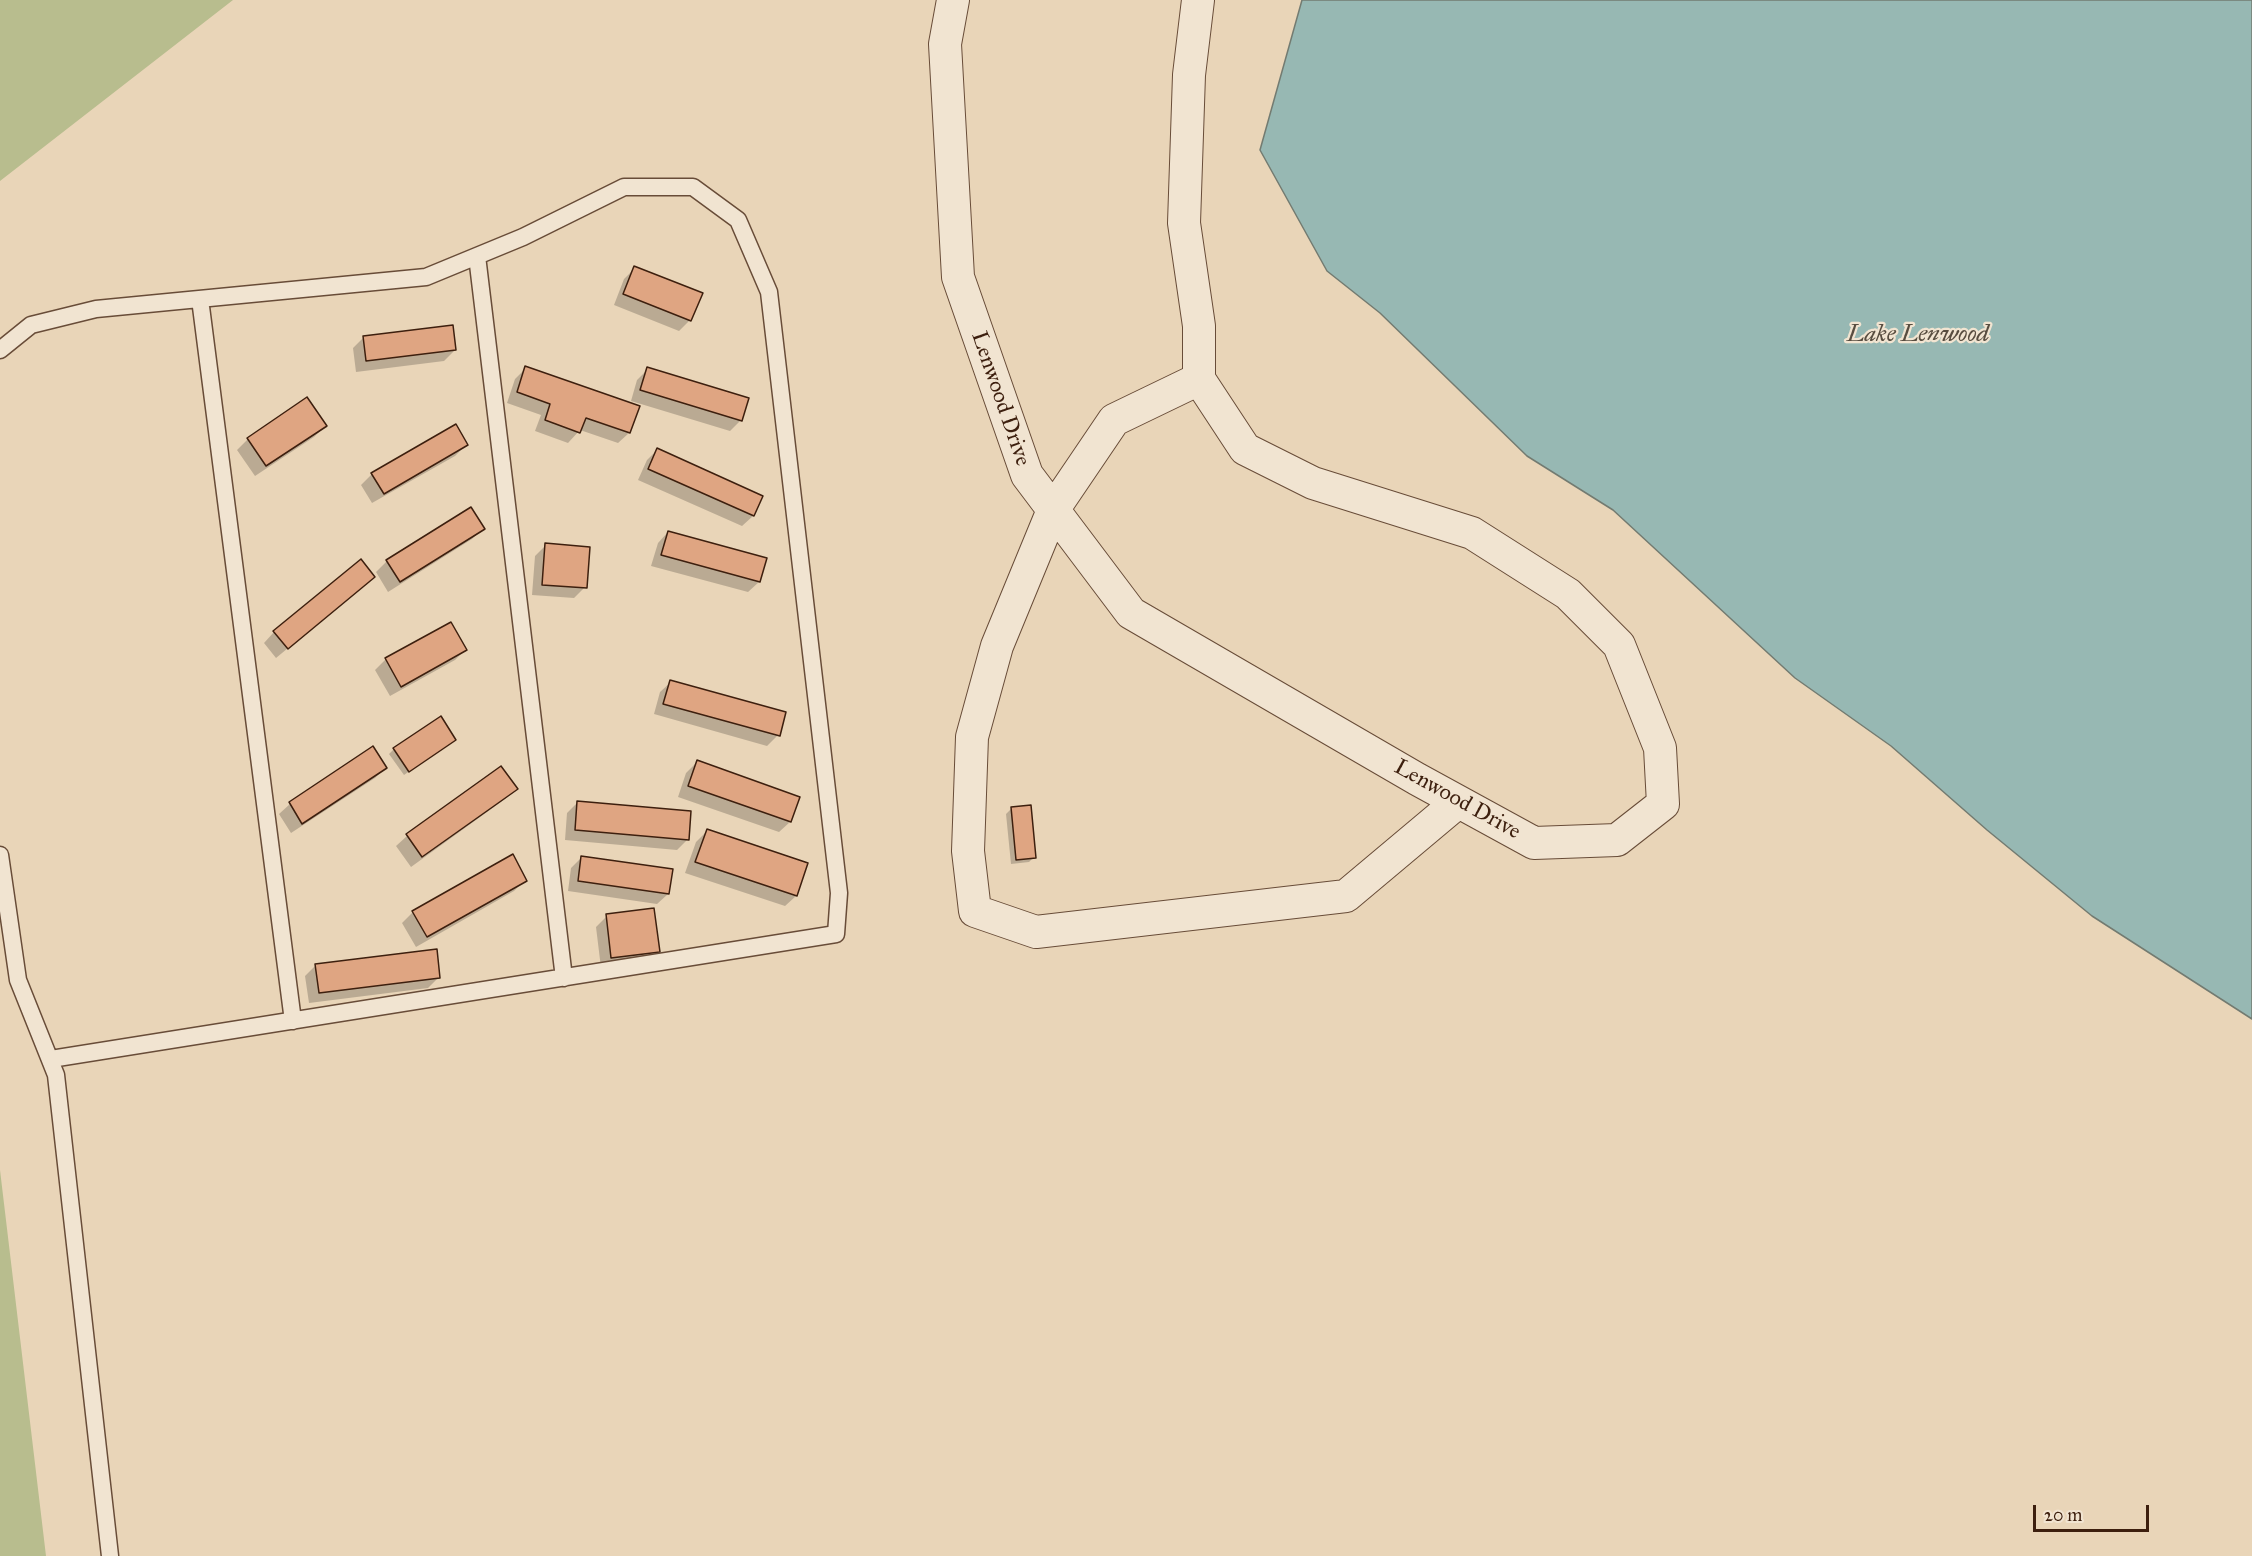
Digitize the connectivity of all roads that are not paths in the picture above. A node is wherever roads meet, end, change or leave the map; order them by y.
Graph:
1 (953, 0) edge
2 (1198, 0) edge
3 (477, 256) junction
4 (200, 299) junction
5 (0, 350) edge
6 (1199, 379) junction
7 (1053, 510) junction
8 (1458, 802) junction
9 (0, 855) edge
10 (564, 978) junction
11 (293, 1021) junction
12 (51, 1059) junction
13 (110, 1556) edge

1 - 7 street, Lenwood Drive
2 - 6 street
3 - 4 lane
3 - 10 lane
3 - 10 lane
4 - 5 lane
4 - 11 lane
6 - 7 street
6 - 8 street, Lenwood Drive
7 - 8 street, Lenwood Drive
7 - 8 street
9 - 12 lane
10 - 11 lane
11 - 12 lane
12 - 13 lane

